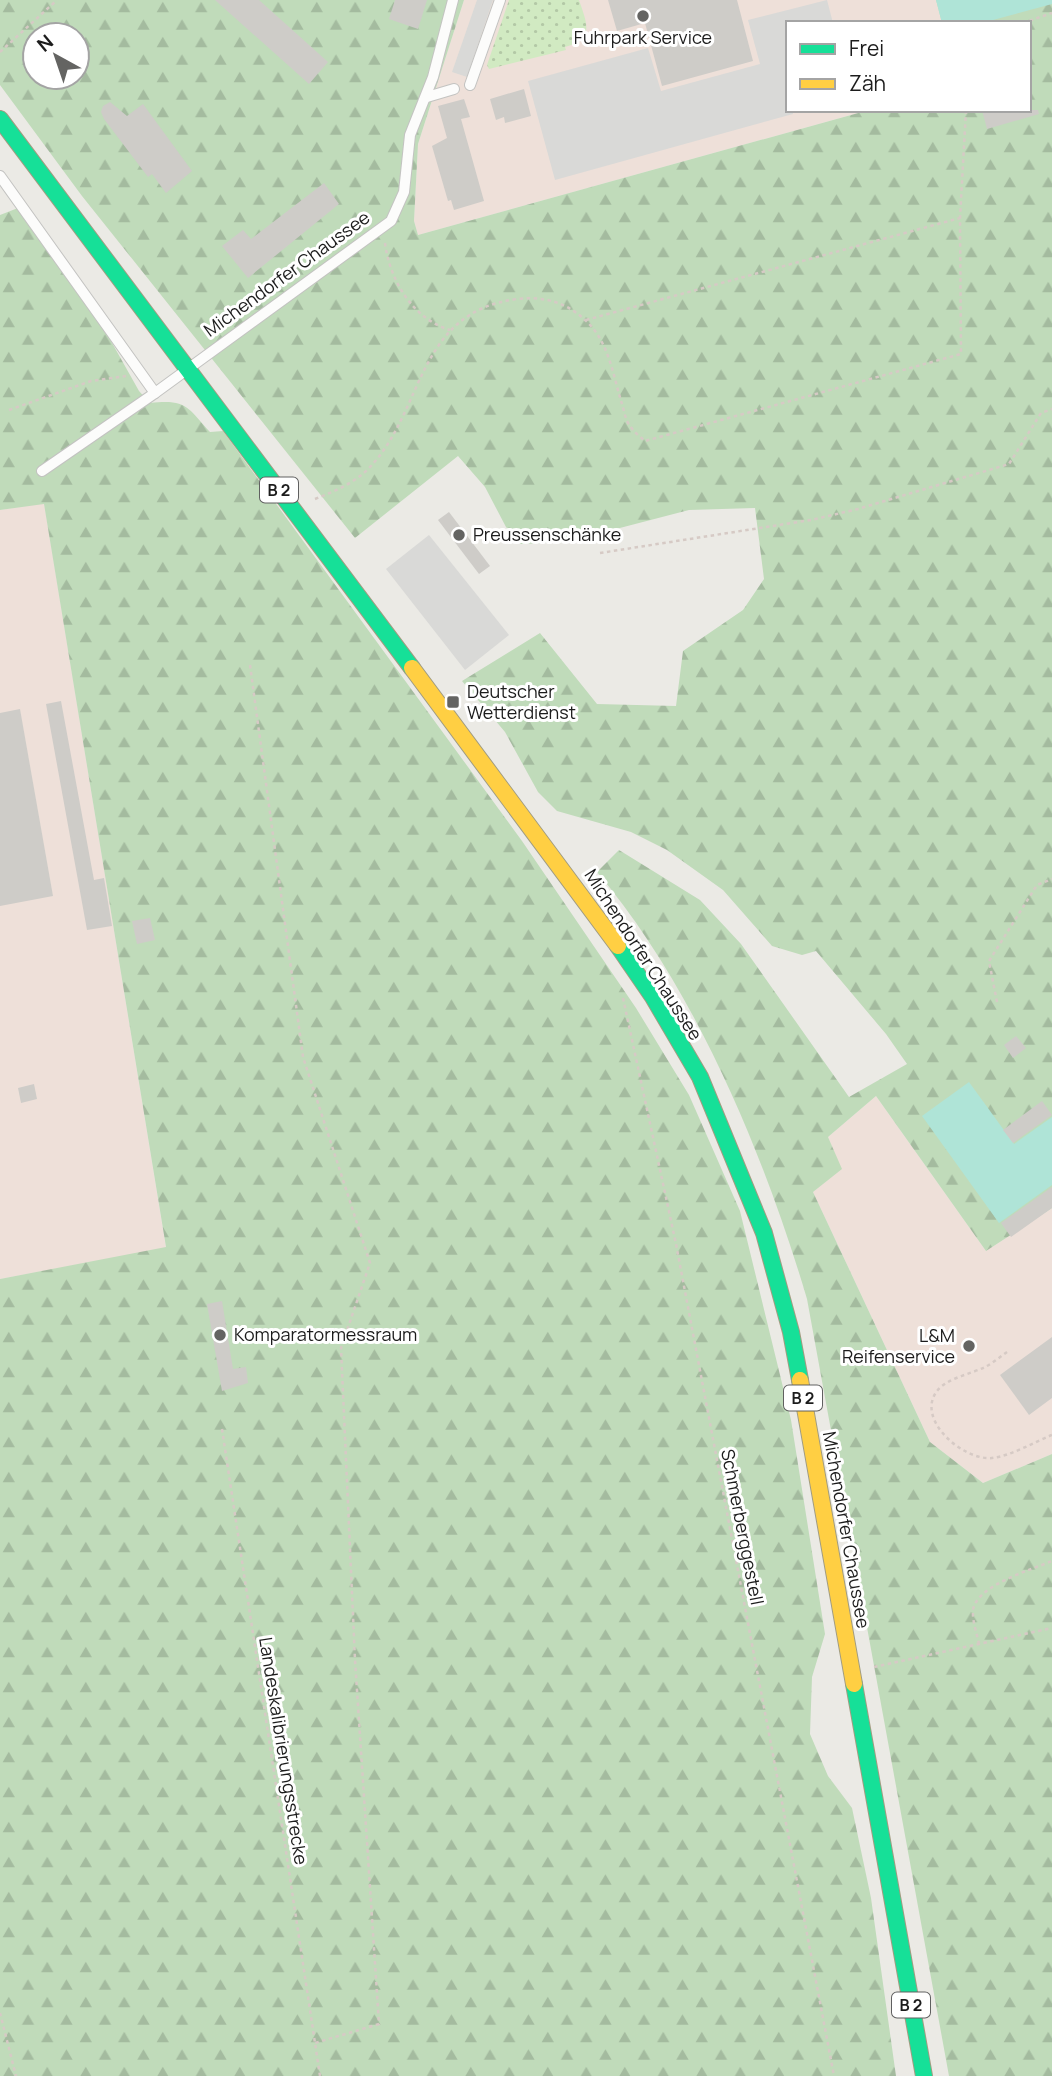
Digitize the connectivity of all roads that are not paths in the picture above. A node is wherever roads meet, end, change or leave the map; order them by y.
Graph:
1 (453, 0) edge
2 (500, 0) edge
3 (470, 85) dead end
4 (454, 89) dead end
5 (427, 97) junction
6 (0, 119) edge
7 (0, 176) edge
8 (188, 369) junction
9 (155, 393) junction
10 (42, 471) dead end
11 (924, 2076) edge

1 - 5 lane, Michendorfer Chaussee
2 - 3 lane
4 - 5 lane
5 - 8 lane, Michendorfer Chaussee
6 - 8 main road, Michendorfer Chaussee / B 2
7 - 9 lane
8 - 9 lane
8 - 11 main road, Michendorfer Chaussee / B 2
9 - 10 lane

